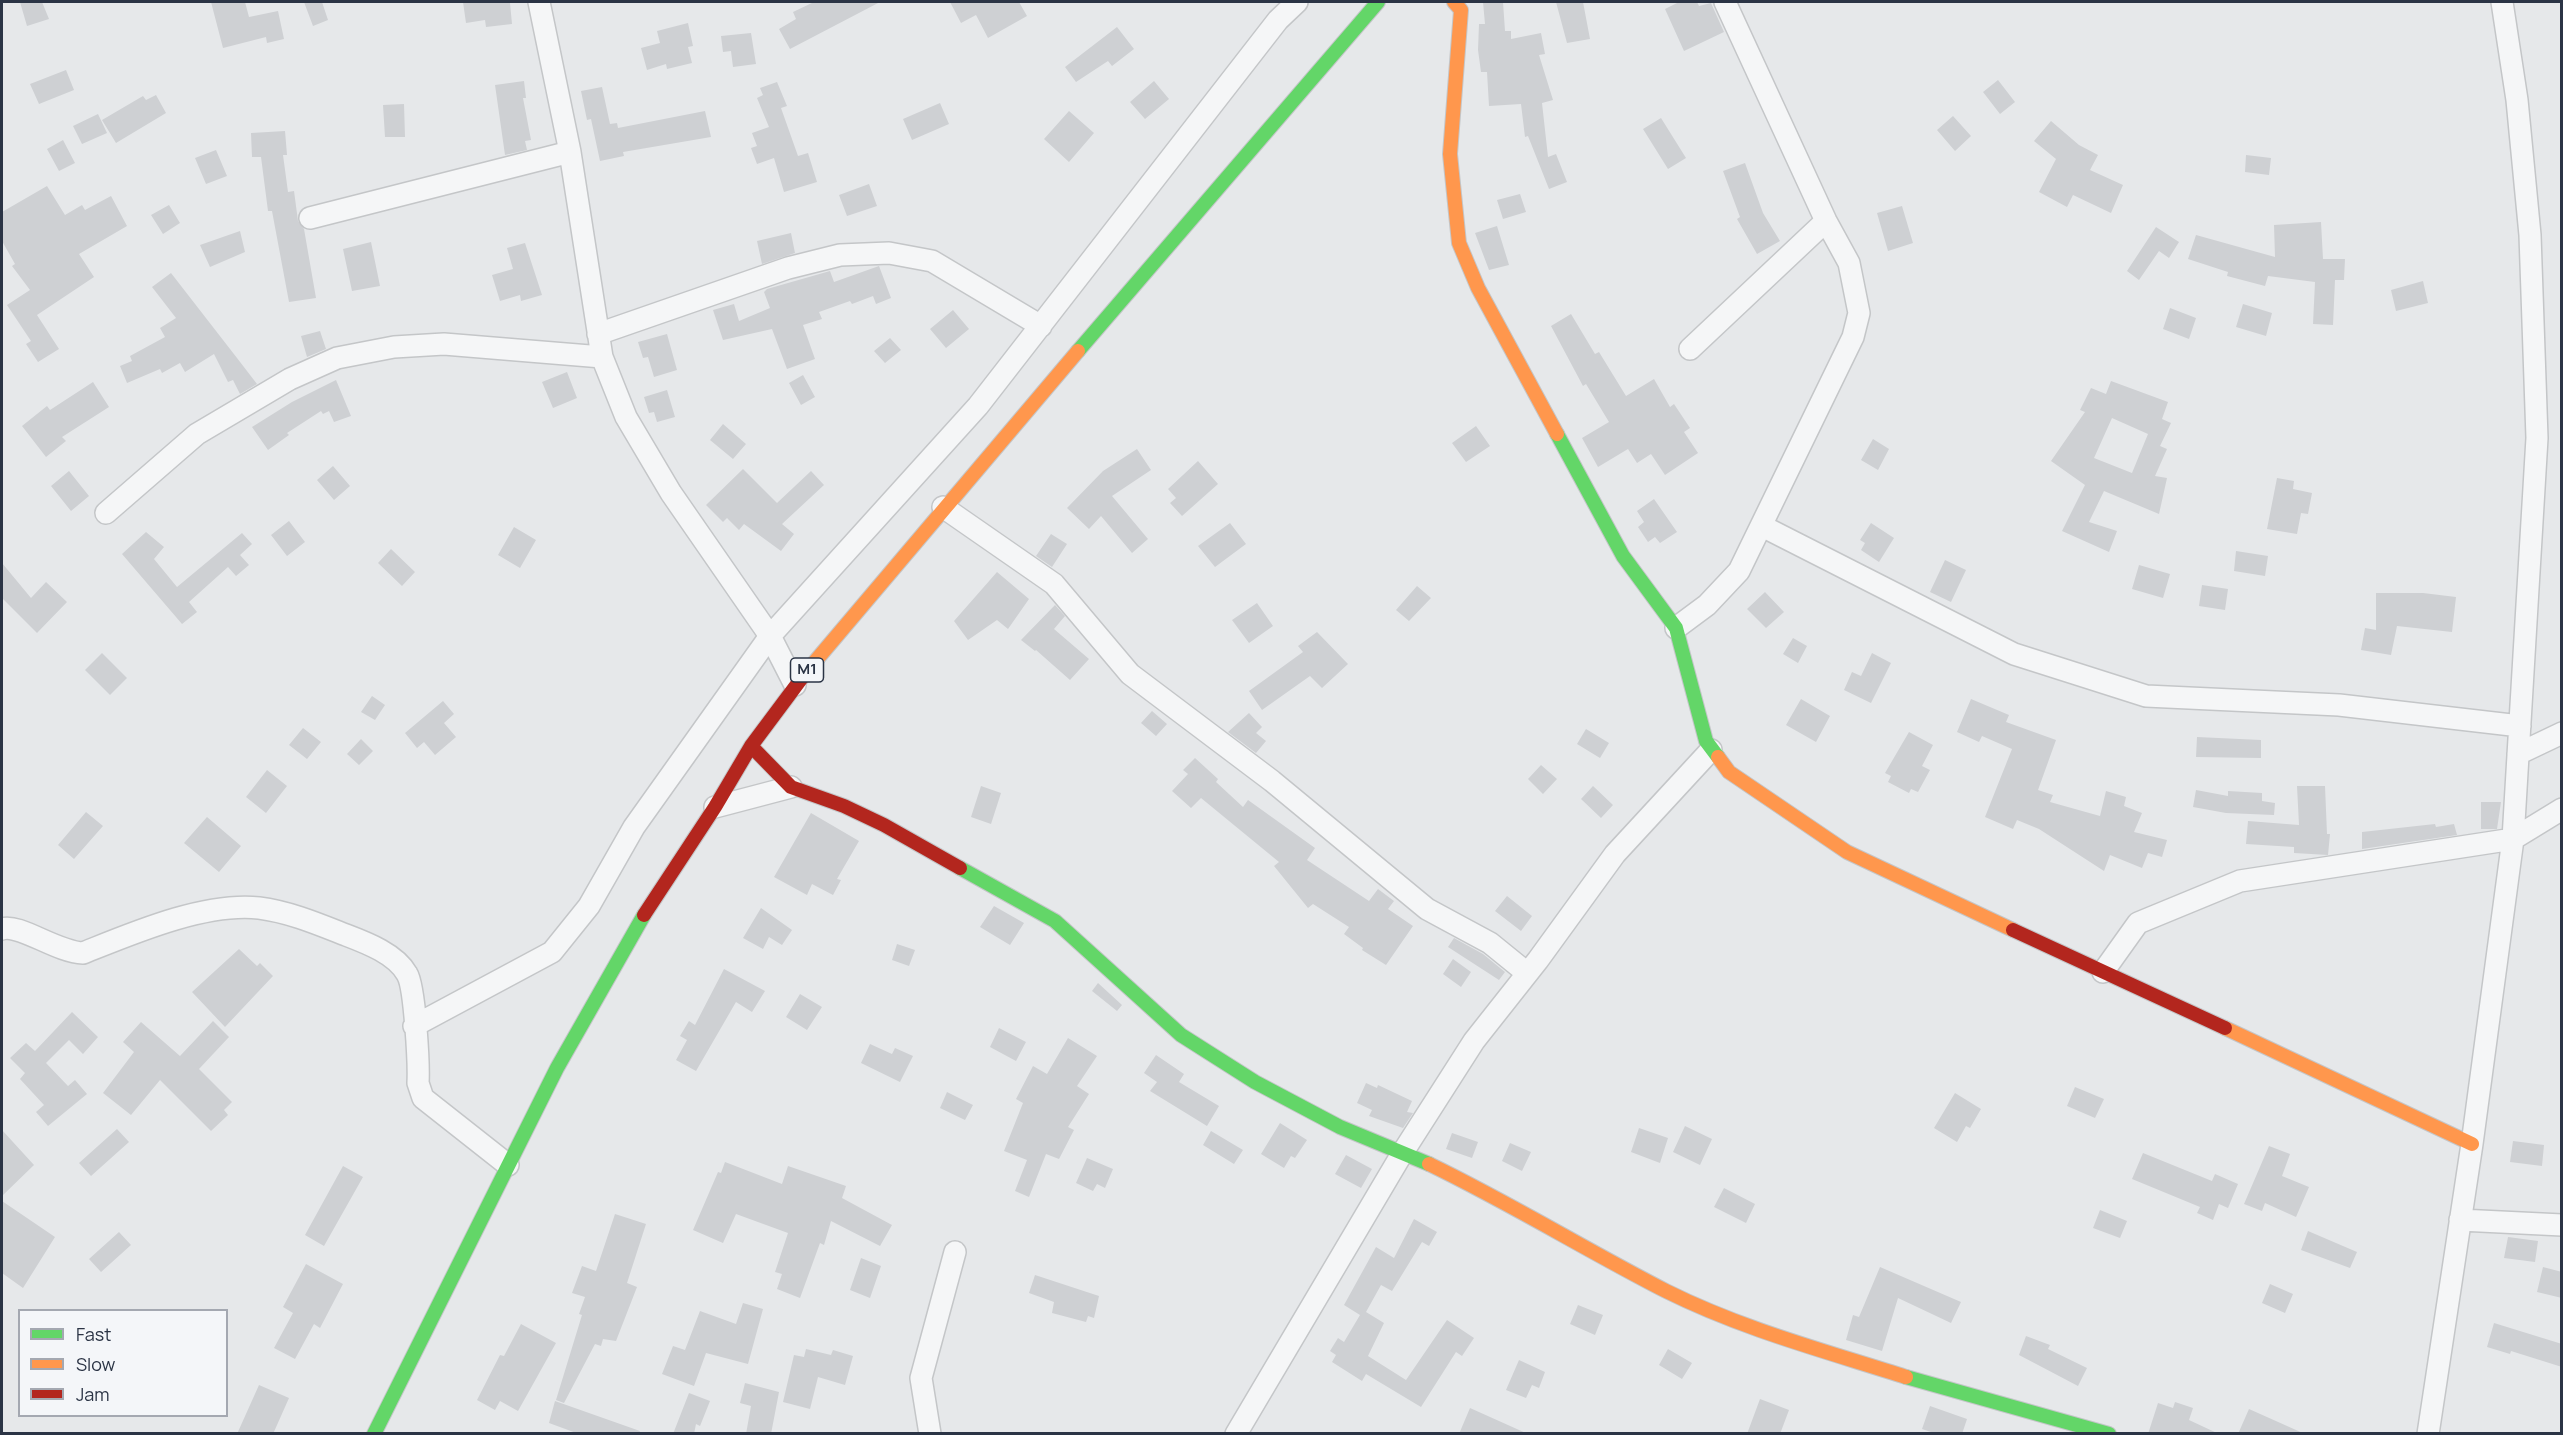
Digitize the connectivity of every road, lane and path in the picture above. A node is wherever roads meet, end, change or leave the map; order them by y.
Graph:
1 (539, 2) edge
2 (1297, 2) edge
3 (1378, 2) edge
4 (1725, 2) edge
5 (2502, 2) edge
6 (1459, 4) edge
7 (570, 152) junction
8 (310, 218) dead end
9 (1826, 221) junction
10 (1041, 326) junction
11 (598, 334) junction
12 (1690, 349) dead end
13 (602, 357) junction
14 (943, 507) junction
15 (106, 513) dead end
16 (1762, 526) junction
17 (1676, 628) junction
18 (770, 636) junction
19 (795, 685) junction
20 (2520, 726) junction
21 (2562, 733) edge
22 (751, 746) junction
23 (1711, 750) junction
24 (2518, 754) junction
25 (791, 787) junction
26 (715, 807) junction
27 (2562, 808) edge
28 (2513, 838) junction
29 (2, 929) edge
30 (2103, 972) junction
31 (1527, 973) junction
32 (414, 1026) junction
33 (2472, 1144) junction
34 (1403, 1152) junction
35 (507, 1165) junction
36 (2460, 1220) junction
37 (2562, 1225) edge
38 (955, 1252) dead end
39 (374, 1434) edge
40 (930, 1434) edge
41 (1236, 1434) edge
42 (2109, 1434) edge
43 (2428, 1434) edge

1 - 7 street
2 - 10 street
3 - 14 main road, M1
4 - 9 street
5 - 20 street
6 - 17 main road
7 - 8 street
7 - 11 street
9 - 12 street
9 - 16 street
10 - 11 street
10 - 18 street
11 - 13 street
13 - 15 street
13 - 18 street
14 - 19 main road, M1
14 - 31 street
16 - 17 street
16 - 20 street
17 - 23 main road
18 - 19 street
18 - 32 street
19 - 22 main road, M1
20 - 24 street
21 - 24 street
22 - 25 main road
22 - 26 main road, M1
23 - 30 main road
23 - 31 street
24 - 28 street
25 - 26 street
25 - 34 main road
26 - 35 main road, M1
27 - 28 street
28 - 30 street
28 - 33 street
29 - 32 street
30 - 33 main road
31 - 34 street
32 - 35 street
33 - 36 street
34 - 41 street
34 - 42 main road
35 - 39 main road, M1
36 - 37 street
36 - 43 street
38 - 40 street

